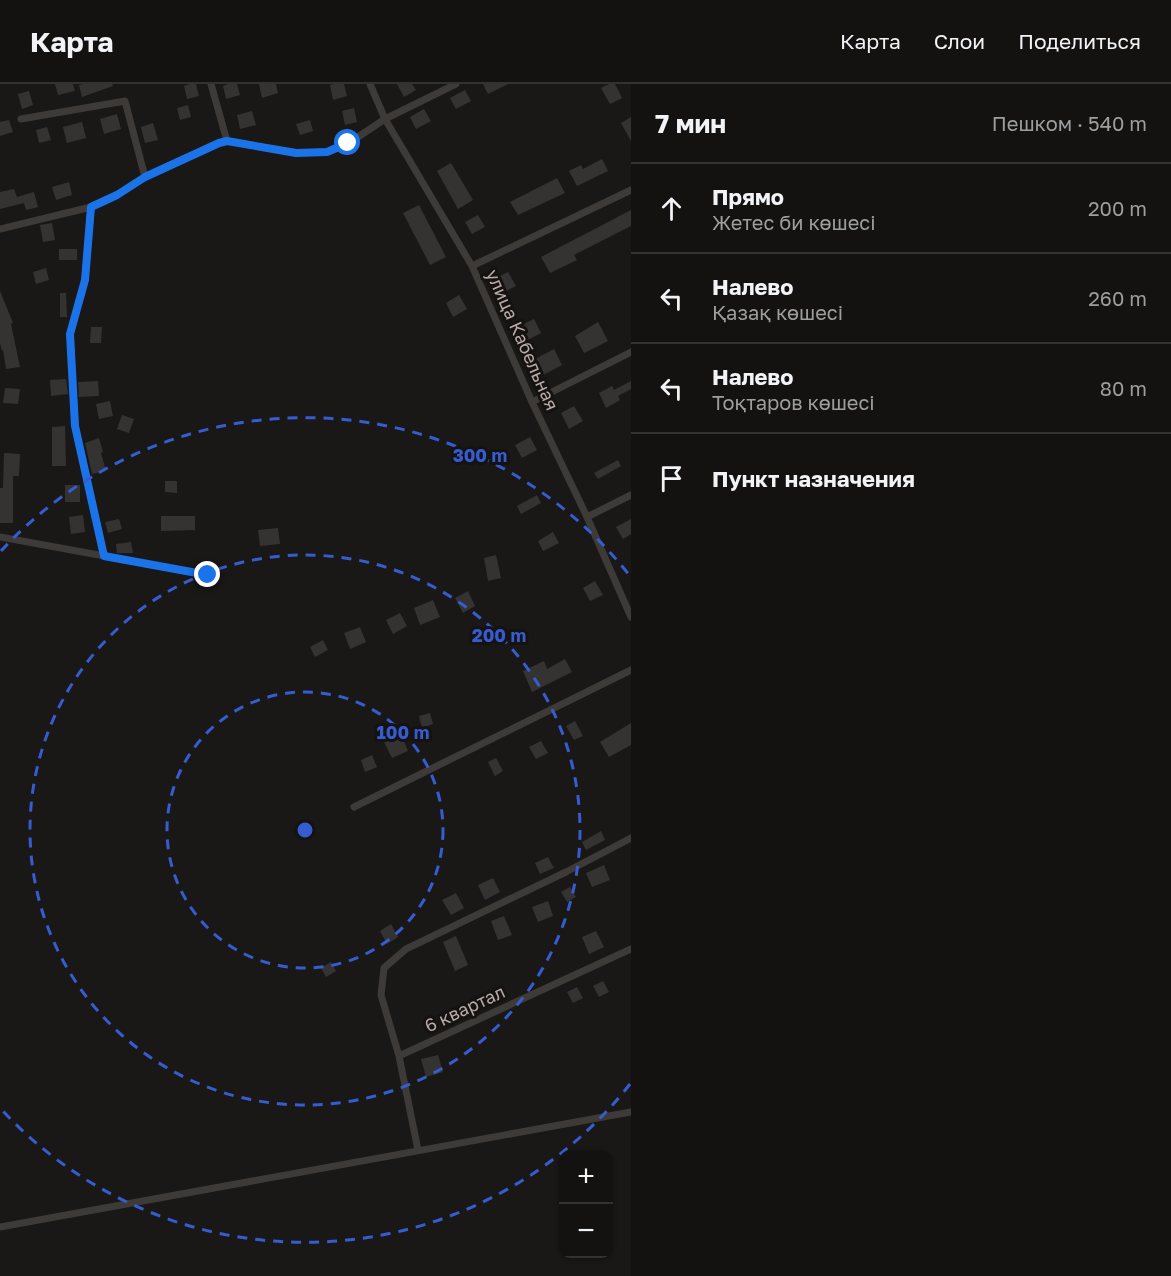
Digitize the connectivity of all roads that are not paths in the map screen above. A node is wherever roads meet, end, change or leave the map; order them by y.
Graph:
1 (211, 84) edge
2 (370, 84) edge
3 (456, 84) edge
4 (21, 119) dead end
5 (386, 119) junction
6 (227, 141) junction
7 (145, 177) junction
8 (631, 190) edge
9 (91, 207) junction
10 (0, 229) edge
11 (472, 266) junction
12 (631, 352) edge
13 (532, 402) junction
14 (631, 495) edge
15 (587, 517) junction
16 (0, 537) edge
17 (104, 556) junction
18 (208, 575) dead end
19 (631, 617) edge
20 (631, 670) edge
21 (354, 807) dead end
22 (631, 838) edge
23 (631, 949) edge
24 (399, 1056) junction
25 (631, 1112) edge
26 (418, 1150) junction
27 (0, 1227) edge

1 - 6 street
2 - 5 street, улица Кабельная
3 - 5 street
4 - 7 street
5 - 6 street
5 - 11 street, улица Кабельная
6 - 7 street
7 - 9 street
8 - 11 street
9 - 10 street
9 - 17 street
11 - 13 street, улица Кабельная
12 - 13 street
13 - 15 street, улица Кабельная
14 - 15 street
15 - 19 street, улица Кабельная
16 - 17 street
17 - 18 street
20 - 21 street
22 - 24 street
23 - 24 street, 6 квартал
24 - 26 street
25 - 26 street
26 - 27 street

